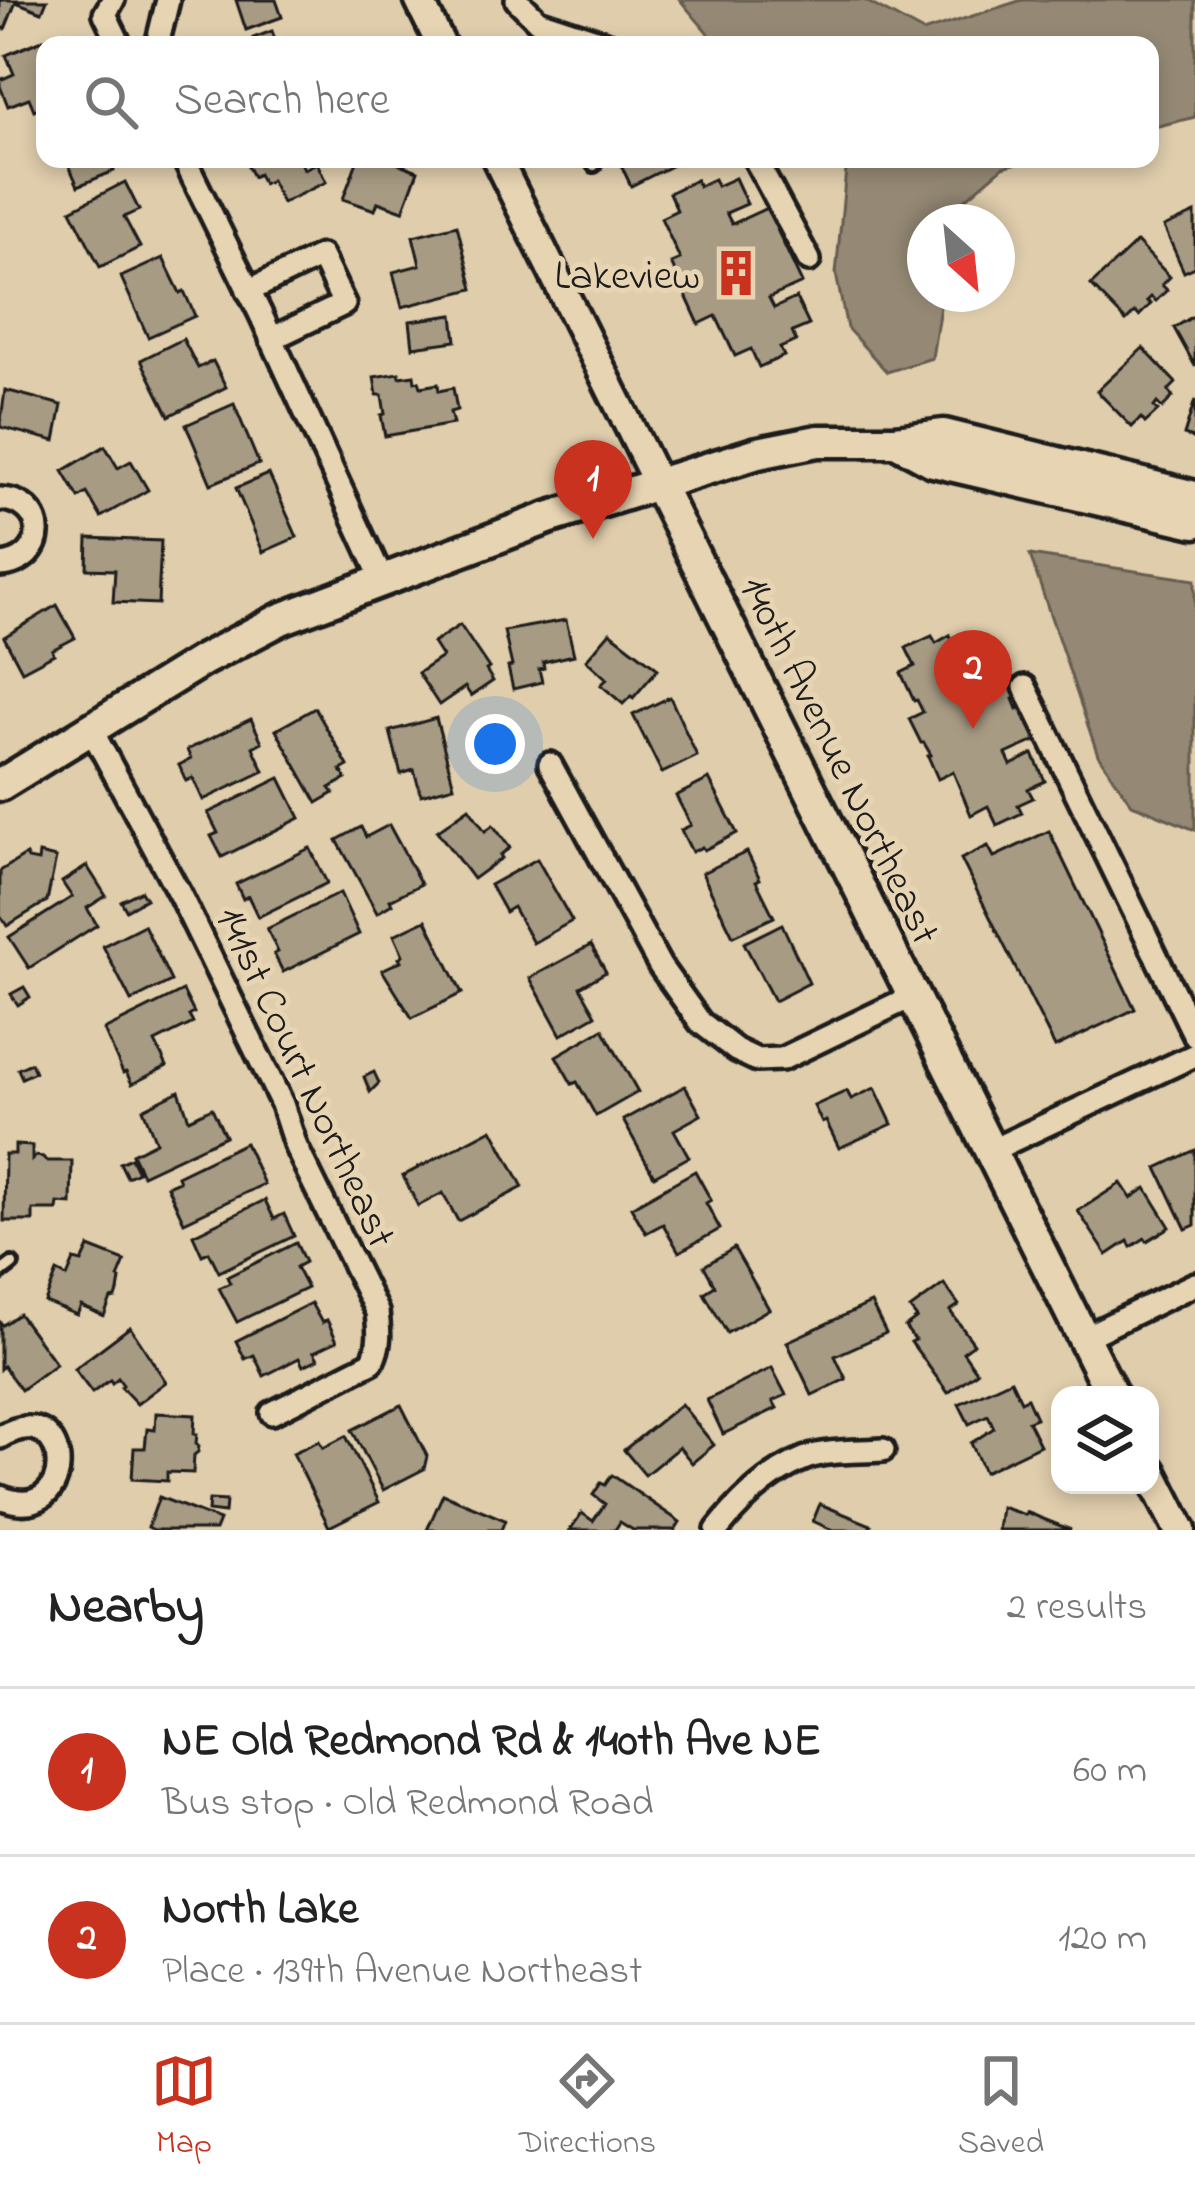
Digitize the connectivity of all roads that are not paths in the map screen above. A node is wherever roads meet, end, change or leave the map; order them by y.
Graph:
1 (113, 0) edge
2 (168, 0) edge
3 (418, 0) edge
4 (517, 0) edge
5 (538, 21) junction
6 (116, 36) edge
7 (159, 36) edge
8 (436, 36) edge
9 (540, 36) edge
10 (584, 36) edge
11 (188, 168) edge
12 (501, 168) edge
13 (760, 168) edge
14 (809, 260) dead end
15 (248, 291) junction
16 (271, 339) junction
17 (896, 441) junction
18 (658, 484) junction
19 (1195, 497) edge
20 (0, 499) edge
21 (1195, 522) edge
22 (0, 565) edge
23 (382, 579) junction
24 (1025, 687) dead end
25 (92, 729) junction
26 (550, 764) dead end
27 (3, 775) edge
28 (913, 996) junction
29 (1195, 1036) edge
30 (1195, 1055) edge
31 (989, 1151) junction
32 (12, 1264) dead end
33 (0, 1273) edge
34 (1195, 1284) edge
35 (1083, 1338) junction
36 (1107, 1386) edge
37 (272, 1414) dead end
38 (0, 1437) edge
39 (883, 1450) dead end
40 (1159, 1489) edge
41 (0, 1497) edge
42 (717, 1530) edge
43 (1180, 1530) edge

1 - 6 street
2 - 7 street
3 - 8 street
4 - 5 street
5 - 9 lane
5 - 10 street
11 - 15 street
12 - 18 street, 140th Avenue Northeast
13 - 14 street
15 - 16 street
15 - 16 street
16 - 23 street
17 - 18 main road
17 - 19 main road
17 - 21 main road
18 - 23 main road
18 - 28 main road, 140th Avenue Northeast
20 - 22 street
23 - 25 main road
24 - 29 street
25 - 27 main road
25 - 37 street, 141st Court Northeast
26 - 28 street
28 - 31 main road, 140th Avenue Northeast
30 - 31 street
31 - 35 main road, 140th Avenue Northeast
32 - 33 lane
34 - 35 street
35 - 36 main road, 140th Avenue Northeast
38 - 41 street
39 - 42 street
40 - 43 main road

